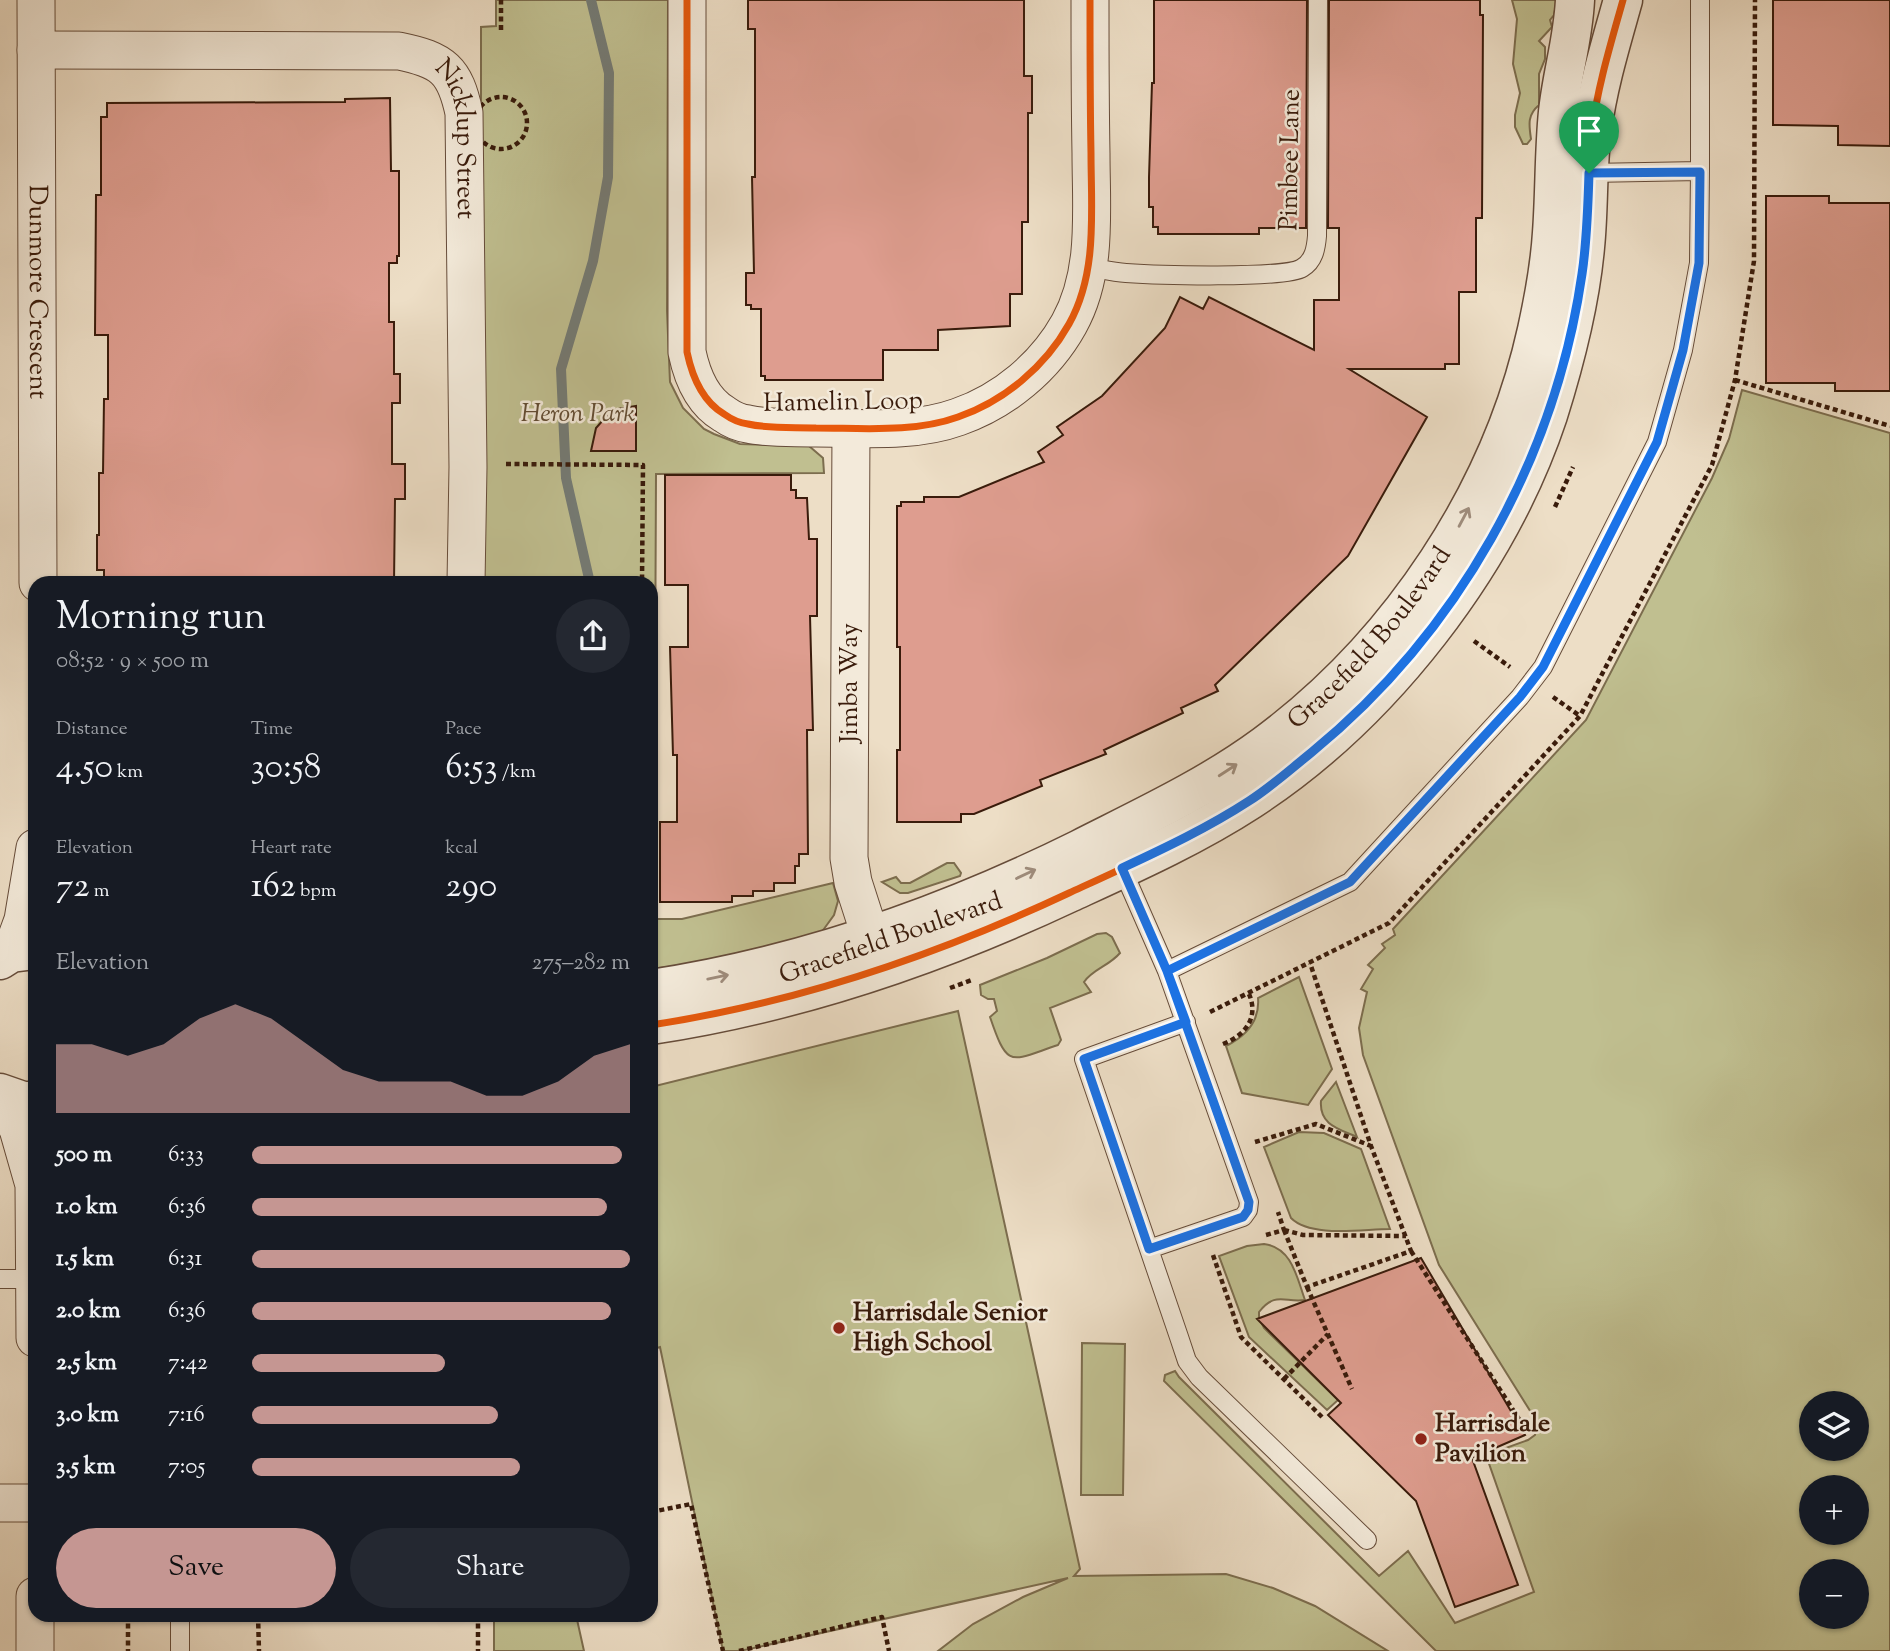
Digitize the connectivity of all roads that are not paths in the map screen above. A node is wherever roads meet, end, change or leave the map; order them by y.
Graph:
1 (36, 0) edge
2 (687, 0) edge
3 (1090, 0) edge
4 (1318, 0) edge
5 (1575, 0) edge
6 (1623, 0) edge
7 (1700, 0) edge
8 (36, 50) junction
9 (1700, 172) junction
10 (1589, 173) junction
11 (1089, 267) junction
12 (852, 428) junction
13 (38, 576) edge
14 (466, 576) edge
15 (1114, 852) junction
16 (28, 890) edge
17 (870, 935) junction
18 (15, 954) edge
19 (1167, 971) junction
20 (658, 988) edge
21 (1186, 1022) junction
22 (658, 1024) edge
23 (0, 1093) edge
24 (28, 1101) edge
25 (28, 1163) edge
26 (1149, 1249) junction
27 (0, 1279) edge
28 (28, 1279) edge
29 (0, 1503) edge
30 (28, 1503) edge
31 (1367, 1540) dead end
32 (35, 1622) edge
33 (180, 1622) edge
34 (35, 1651) edge
35 (180, 1651) edge

1 - 8 street, Dunmore Crescent
2 - 12 street, Hamelin Loop
3 - 11 street, Hamelin Loop
4 - 11 lane, Pimbee Lane
15 -> 5 street, Gracefield Boulevard
6 - 10 street, Gracefield Boulevard
7 - 9 lane
8 - 13 street, Dunmore Crescent
8 - 14 street, Nicklup Street
9 - 10 lane
9 - 19 lane
10 - 15 street, Gracefield Boulevard
11 - 12 street, Hamelin Loop
12 - 17 street, Jimba Way
17 -> 15 street, Gracefield Boulevard
15 - 19 lane
15 - 22 street, Gracefield Boulevard
16 - 18 street
20 -> 17 street, Gracefield Boulevard
19 - 21 lane
21 - 26 lane
21 - 26 lane
23 - 24 street
23 - 25 street
26 - 31 lane
27 - 28 lane
29 - 30 street
32 - 34 street
33 - 35 lane

